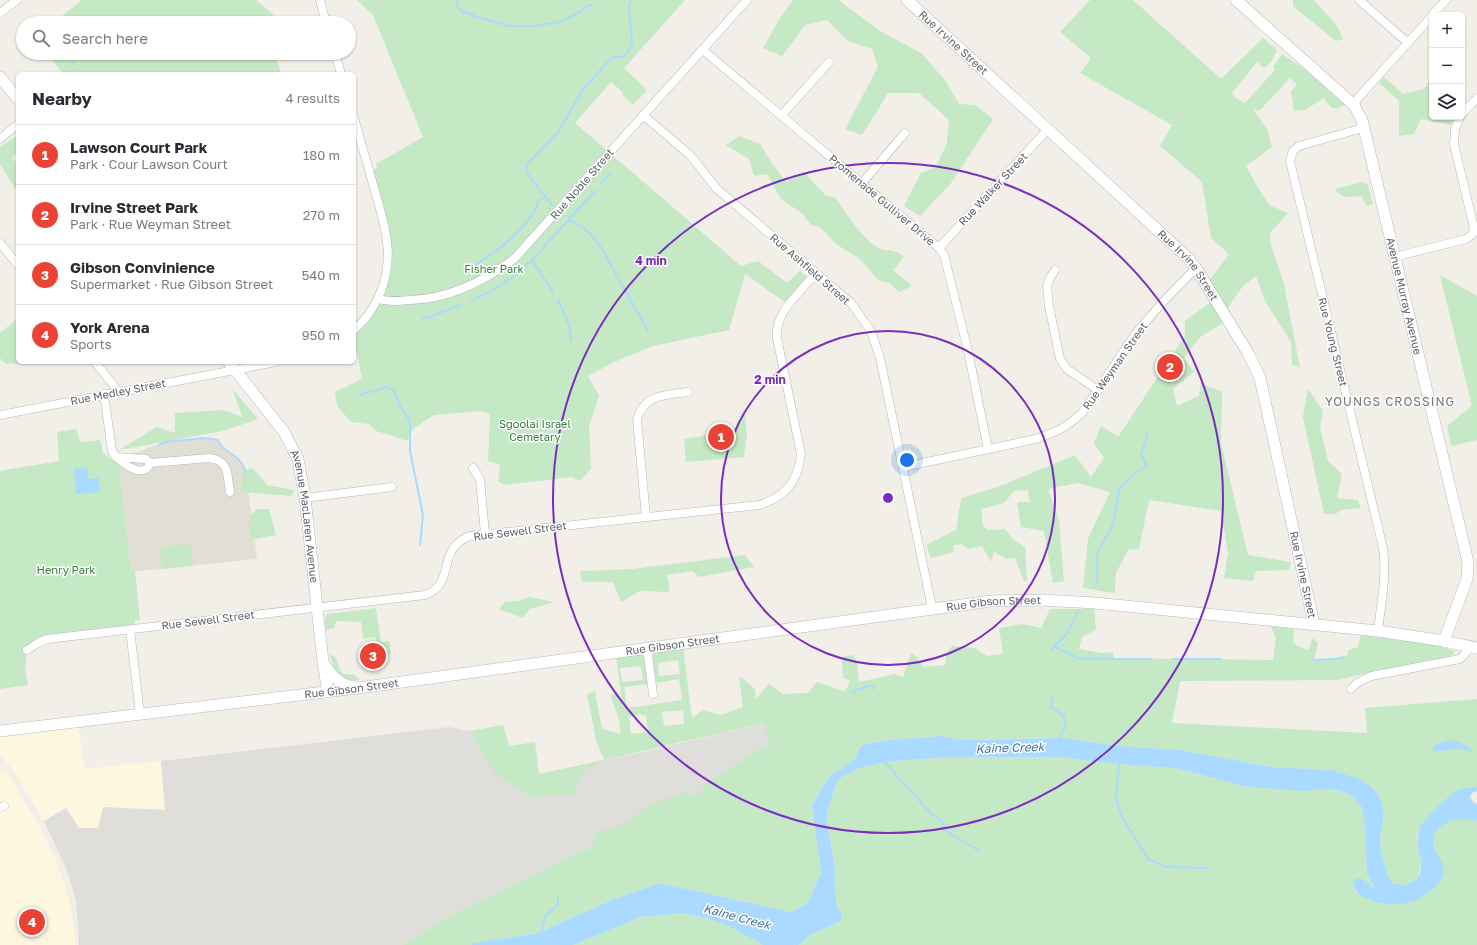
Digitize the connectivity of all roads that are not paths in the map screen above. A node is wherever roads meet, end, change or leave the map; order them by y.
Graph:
1 (17, 0) edge
2 (320, 0) edge
3 (747, 0) edge
4 (907, 0) edge
5 (1236, 0) edge
6 (1360, 0) edge
7 (1446, 0) edge
8 (1435, 12) edge
9 (0, 13) edge
10 (324, 16) edge
11 (1429, 18) edge
12 (1408, 43) junction
13 (703, 50) junction
14 (337, 60) edge
15 (829, 62) dead end
16 (340, 72) edge
17 (0, 77) edge
18 (16, 97) edge
19 (1477, 98) edge
20 (1354, 105) junction
21 (1465, 111) edge
22 (644, 115) junction
23 (782, 115) junction
24 (1459, 120) edge
25 (356, 125) edge
26 (16, 126) edge
27 (1364, 128) junction
28 (1048, 129) junction
29 (906, 133) dead end
30 (0, 139) edge
31 (862, 183) junction
32 (0, 243) edge
33 (938, 248) junction
34 (1394, 257) junction
35 (16, 263) edge
36 (1196, 268) junction
37 (1055, 270) dead end
38 (816, 274) junction
39 (378, 299) junction
40 (356, 328) edge
41 (98, 364) edge
42 (254, 364) edge
43 (232, 366) edge
44 (1098, 390) junction
45 (119, 392) junction
46 (688, 392) dead end
47 (104, 394) junction
48 (1, 413) edge
49 (988, 449) junction
50 (116, 457) junction
51 (150, 463) junction
52 (903, 467) junction
53 (472, 468) dead end
54 (392, 487) dead end
55 (230, 492) dead end
56 (305, 498) junction
57 (646, 517) junction
58 (485, 534) junction
59 (316, 607) junction
60 (932, 608) junction
61 (1314, 624) junction
62 (130, 630) junction
63 (1378, 632) junction
64 (1444, 641) junction
65 (1473, 647) edge
66 (647, 648) junction
67 (27, 650) dead end
68 (323, 662) junction
69 (358, 688) junction
70 (1351, 689) dead end
71 (328, 692) junction
72 (653, 694) dead end
73 (140, 714) junction
74 (0, 730) edge

1 - 9 street
2 - 10 street
3 - 13 street, Rue Noble Street
4 - 28 street, Rue Irvine Street
5 - 20 street, Avenue Murray Avenue
6 - 12 street
7 - 8 street
11 - 12 street
12 - 20 street
13 - 22 street, Rue Noble Street
13 - 23 street, Promenade Gulliver Drive
14 - 16 street
15 - 23 street
17 - 18 street
19 - 21 street
20 - 27 street, Avenue Murray Avenue
22 - 38 street, Rue Ashfield Street
22 - 39 street, Rue Noble Street
23 - 31 street, Promenade Gulliver Drive
24 - 34 street
25 - 39 street
26 - 30 street
27 - 34 street, Avenue Murray Avenue
27 - 63 street, Rue Young Street
28 - 33 street, Rue Walker Street
28 - 36 street, Rue Irvine Street
29 - 31 street
31 - 33 street, Promenade Gulliver Drive
32 - 35 street
33 - 49 street, Promenade Gulliver Drive
34 - 64 street, Avenue Murray Avenue
36 - 44 street, Rue Weyman Street
36 - 61 street, Rue Irvine Street
37 - 44 street
38 - 52 street, Rue Ashfield Street
38 - 57 street, Rue Sewell Street
39 - 40 street
41 - 45 street
42 - 43 street, Rue Medley Street
43 - 45 street, Rue Medley Street
43 - 56 street, Avenue MacLaren Avenue
44 - 49 street, Rue Weyman Street
45 - 47 street, Rue Medley Street
46 - 57 street
47 - 48 street, Rue Medley Street
47 - 50 street
49 - 52 street, Rue Weyman Street
50 - 51 street
50 - 51 street
51 - 55 street
52 - 60 street, Rue Ashfield Street
53 - 58 street
54 - 56 street
56 - 59 street, Avenue MacLaren Avenue
57 - 58 street, Rue Sewell Street
58 - 59 street, Rue Sewell Street
59 - 62 street, Rue Sewell Street
59 - 68 street, Avenue MacLaren Avenue
60 - 61 street, Rue Gibson Street
60 - 66 street, Rue Gibson Street
61 - 63 street, Rue Gibson Street
62 - 67 street, Rue Sewell Street
62 - 73 street
63 - 64 street, Rue Gibson Street
64 - 65 street, Rue Gibson Street
65 - 70 street
66 - 69 street, Rue Gibson Street
66 - 72 street
68 - 69 street
68 - 71 street, Avenue MacLaren Avenue
69 - 71 street, Rue Gibson Street
71 - 73 street, Rue Gibson Street
73 - 74 street, Rue Gibson Street

